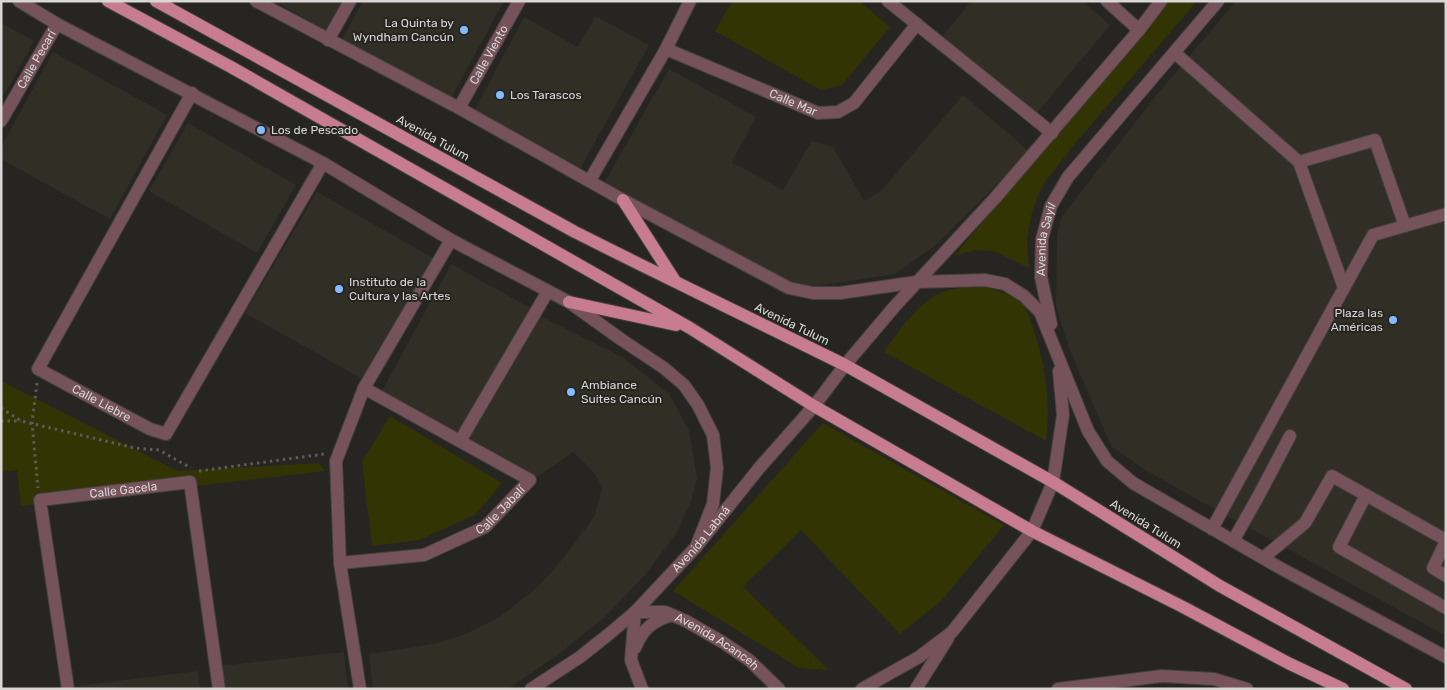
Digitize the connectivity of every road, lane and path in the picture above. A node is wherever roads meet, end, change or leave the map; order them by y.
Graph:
1 (19, 1) edge
2 (108, 1) edge
3 (156, 1) edge
4 (256, 1) edge
5 (350, 1) edge
6 (519, 1) edge
7 (690, 1) edge
8 (888, 1) edge
9 (1107, 1) edge
10 (1161, 1) edge
11 (1218, 1) edge
12 (57, 24) junction
13 (917, 24) junction
14 (1139, 30) junction
15 (328, 40) junction
16 (666, 49) junction
17 (1175, 53) junction
18 (192, 94) junction
19 (459, 108) junction
20 (1, 121) edge
21 (1052, 133) junction
22 (323, 162) junction
23 (1299, 162) junction
24 (590, 180) junction
25 (623, 200) junction
26 (1446, 214) edge
27 (1405, 226) junction
28 (451, 240) junction
29 (675, 282) junction
30 (917, 282) junction
31 (1344, 288) junction
32 (548, 291) junction
33 (569, 302) junction
34 (690, 328) junction
35 (1057, 358) junction
36 (845, 365) junction
37 (38, 370) junction
38 (364, 388) junction
39 (814, 406) junction
40 (1, 408) edge
41 (21, 421) junction
42 (1, 422) edge
43 (32, 423) junction
44 (1290, 436) dead end
45 (460, 441) junction
46 (340, 452) junction
47 (1053, 482) junction
48 (1366, 495) junction
49 (40, 500) junction
50 (1212, 529) junction
51 (1032, 531) junction
52 (1233, 541) junction
53 (1446, 541) edge
54 (696, 546) junction
55 (1263, 558) junction
56 (340, 563) junction
57 (1446, 576) edge
58 (1446, 608) edge
59 (635, 612) junction
60 (672, 615) junction
61 (952, 632) junction
62 (1446, 657) edge
63 (631, 660) junction
64 (765, 676) junction
65 (68, 689) edge
66 (219, 689) edge
67 (360, 689) edge
68 (531, 689) edge
69 (642, 689) edge
70 (769, 689) edge
71 (779, 689) edge
72 (862, 689) edge
73 (916, 689) edge
74 (1058, 689) edge
75 (1248, 689) edge
76 (1343, 689) edge
77 (1406, 689) edge

1 - 12 street
2 - 34 main road
3 - 29 main road, Avenida Tulum
4 - 15 street
5 - 15 street
6 - 19 street, Calle Viento
7 - 16 street
8 - 13 street
9 - 14 street
10 - 14 street
11 - 17 street, Avenida Sayil
12 - 18 street
12 - 20 street, Calle Pecarí
13 - 16 street, Calle Mar
13 - 21 street
14 - 21 street
15 - 19 street
16 - 24 street
17 - 23 street
17 - 35 street, Avenida Sayil
18 - 22 street
18 - 37 street
19 - 24 street
21 - 30 street
22 - 28 street
22 - 37 street, Calle Liebre
23 - 27 street
23 - 31 street
24 - 25 street
25 - 29 main road
25 - 30 street
26 - 27 street
27 - 31 street
28 - 32 street
28 - 38 street
29 - 36 main road, Avenida Tulum
30 - 35 street
30 - 36 street
31 - 50 street
32 - 33 street
32 - 45 street
33 - 34 main road
33 - 54 street
34 - 39 main road
35 - 47 street, Avenida Sayil
35 - 50 street
36 - 39 street, Avenida Labná
36 - 47 main road, Avenida Tulum
37 - 43 path
38 - 45 street, Calle Jabalí
38 - 46 street
39 - 51 main road
39 - 54 street, Avenida Labná
40 - 41 path
41 - 42 path
41 - 43 path
43 - 46 path
43 - 49 path
44 - 52 street
45 - 56 street, Calle Jabalí
46 - 56 street
47 - 51 street, Avenida Sayil
47 - 77 main road, Avenida Tulum
48 - 53 street
48 - 55 street
48 - 58 street
49 - 65 street
49 - 66 street, Calle Gacela
50 - 52 street
51 - 61 street
51 - 76 main road
52 - 55 street
53 - 57 street
54 - 59 street, Avenida Labná
55 - 62 street
56 - 67 street
59 - 60 street, Avenida Acanceh
59 - 63 street
59 - 68 street, Avenida Labná
60 - 63 street
60 - 64 street, Avenida Acanceh
61 - 72 street
61 - 73 street
63 - 69 street
64 - 70 street
64 - 71 street, Avenida Acanceh
74 - 75 street

